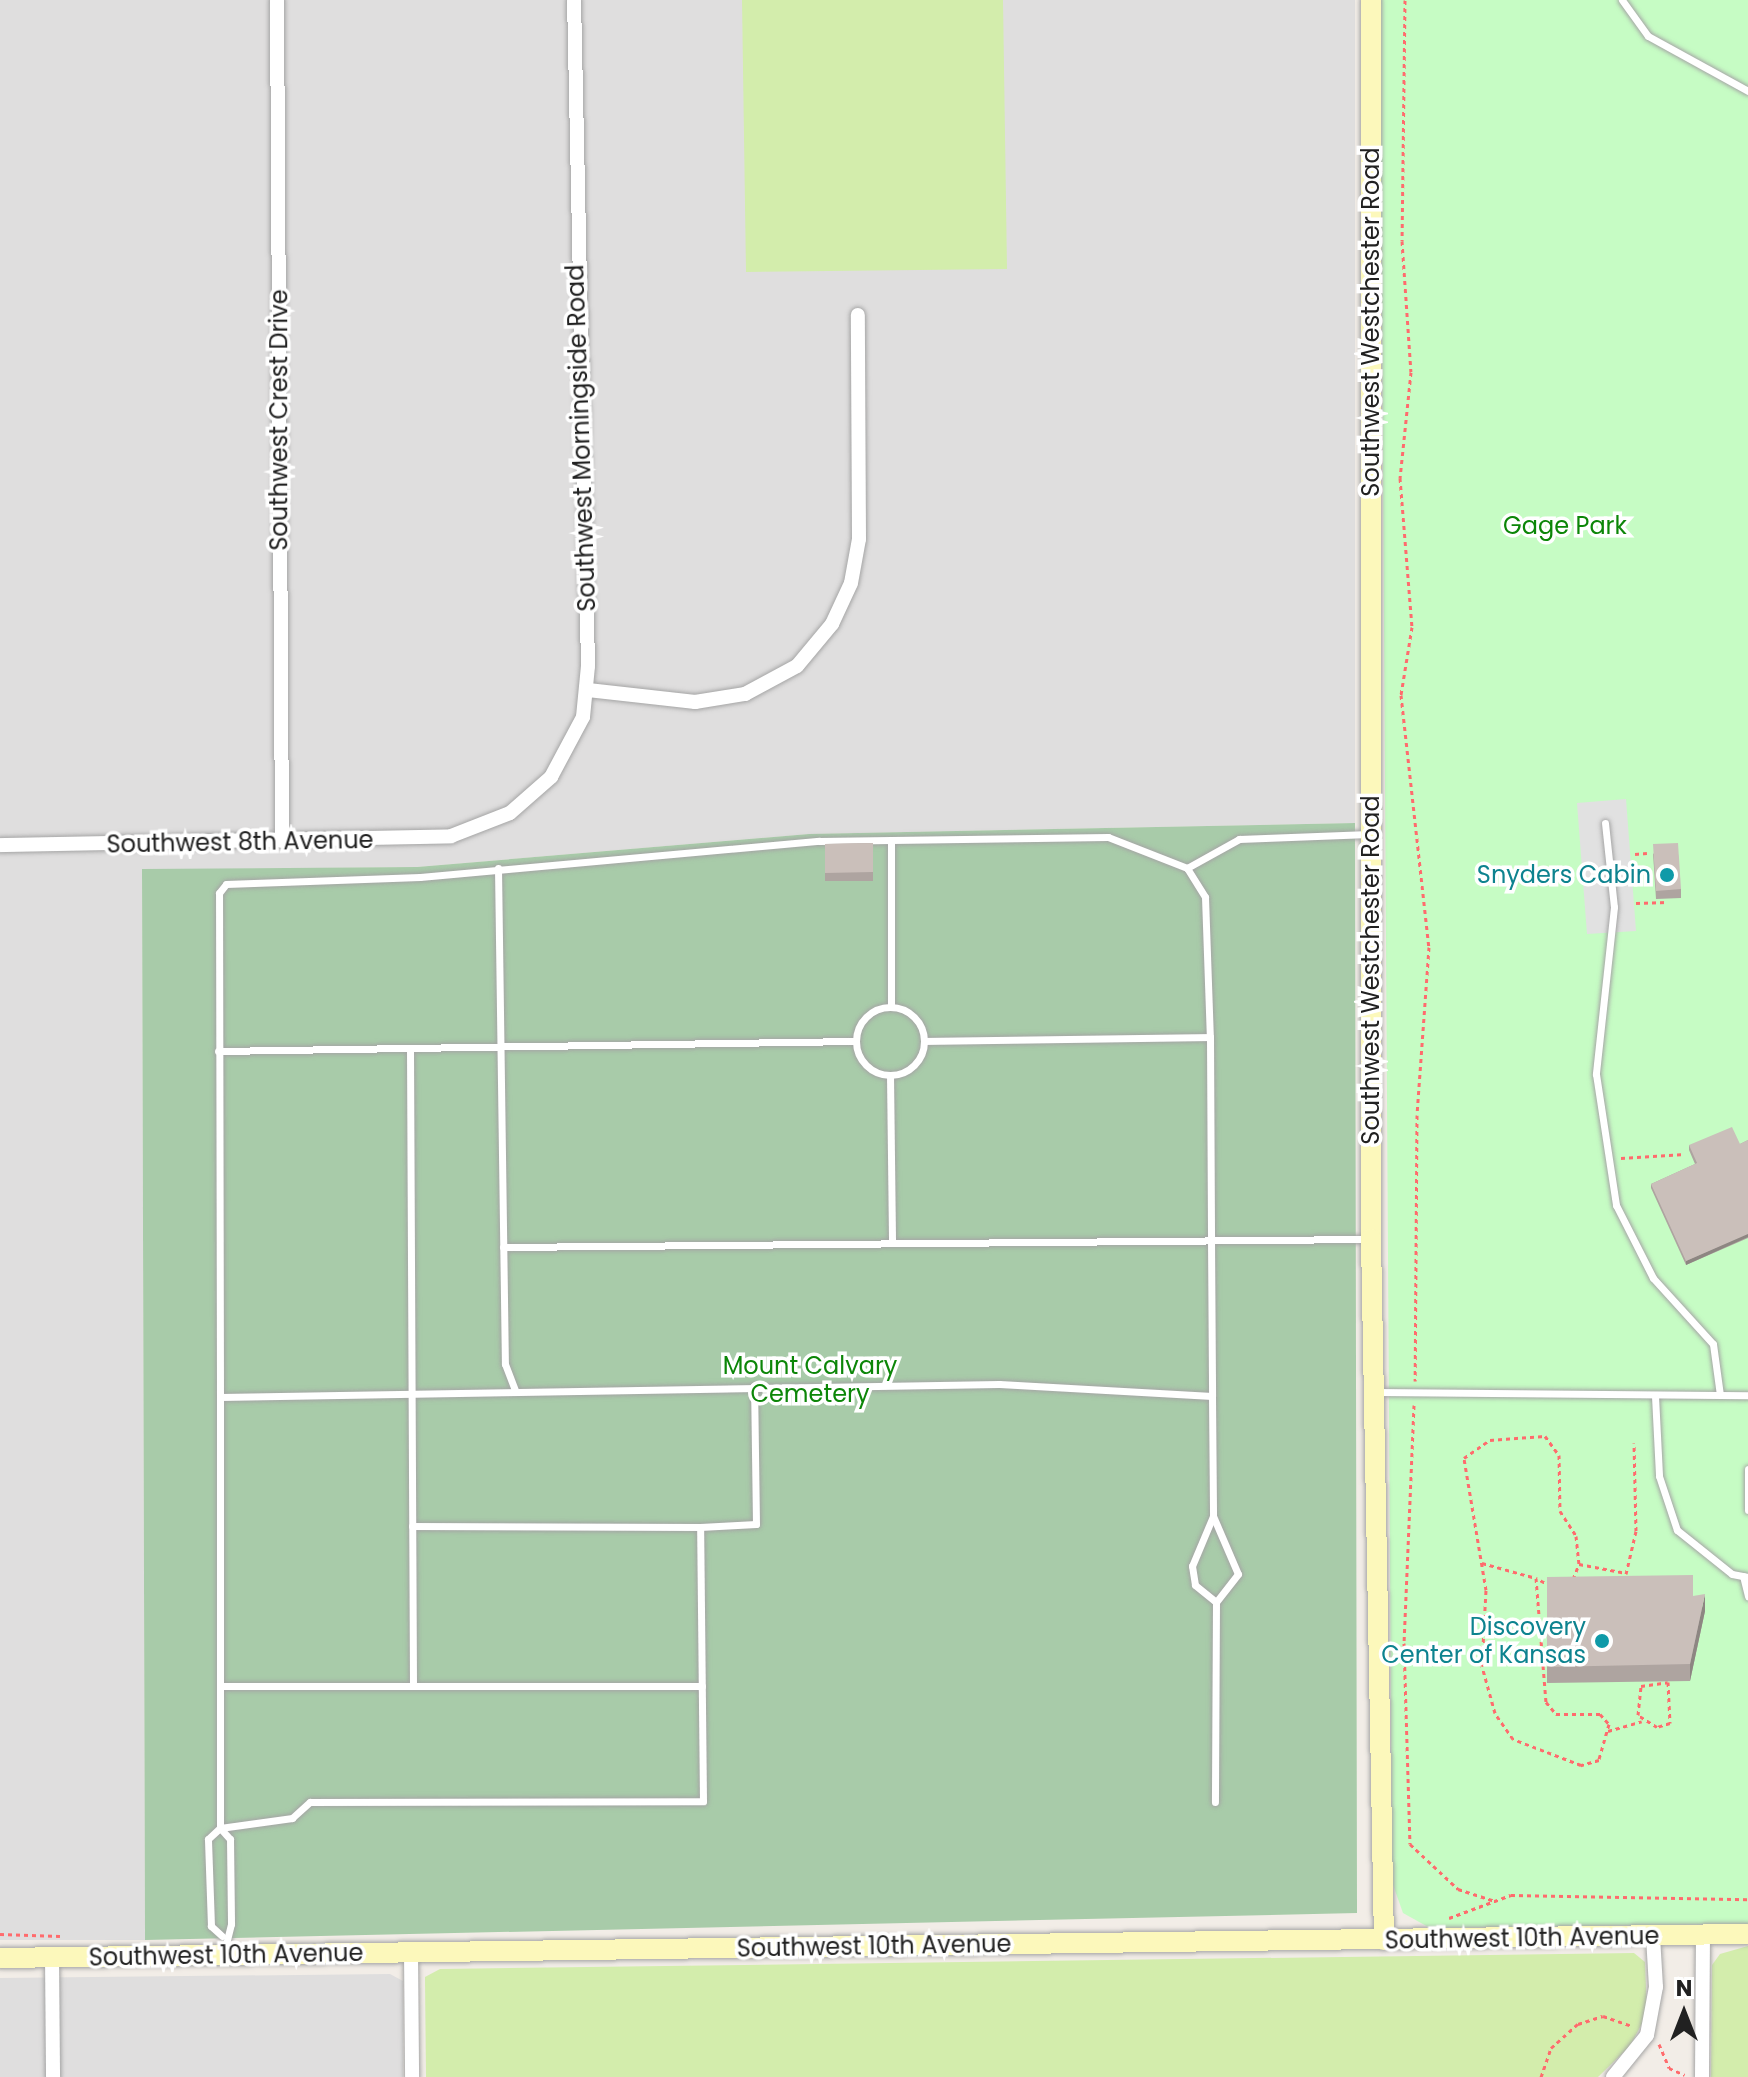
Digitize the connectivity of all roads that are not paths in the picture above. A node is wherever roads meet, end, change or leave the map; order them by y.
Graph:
1 (277, 0) edge
2 (574, 0) edge
3 (1371, 0) edge
4 (1622, 0) edge
5 (1748, 91) edge
6 (858, 315) dead end
7 (588, 690) junction
8 (1605, 823) dead end
9 (478, 829) joint
10 (1371, 834) junction
11 (282, 841) junction
12 (891, 843) junction
13 (0, 845) edge
14 (498, 868) junction
15 (1187, 868) junction
16 (891, 1007) junction
17 (1210, 1037) junction
18 (856, 1041) junction
19 (925, 1041) junction
20 (506, 1045) junction
21 (410, 1049) junction
22 (218, 1051) junction
23 (890, 1075) junction
24 (1211, 1239) junction
25 (1371, 1239) junction
26 (892, 1242) junction
27 (503, 1247) junction
28 (754, 1386) junction
29 (515, 1390) junction
30 (1377, 1392) junction
31 (412, 1395) junction
32 (1720, 1395) junction
33 (1748, 1395) edge
34 (1212, 1396) junction
35 (1655, 1396) junction
36 (220, 1397) junction
37 (1748, 1469) edge
38 (1748, 1510) edge
39 (1213, 1516) junction
40 (412, 1526) junction
41 (700, 1527) junction
42 (1746, 1577) edge
43 (1748, 1596) edge
44 (1216, 1602) junction
45 (413, 1684) junction
46 (222, 1686) junction
47 (702, 1686) junction
48 (1215, 1802) dead end
49 (220, 1828) junction
50 (1703, 1934) junction
51 (1748, 1934) edge
52 (1653, 1936) junction
53 (1384, 1940) junction
54 (223, 1946) junction
55 (411, 1952) junction
56 (52, 1957) junction
57 (0, 1958) edge
58 (1697, 2076) edge
59 (53, 2077) edge
60 (412, 2077) edge
61 (1613, 2077) edge

1 - 11 street, Southwest Crest Drive
2 - 7 street, Southwest Morningside Road
3 - 10 street, Southwest Westchester Road
4 - 5 lane
6 - 7 street
7 - 9 street, Southwest Morningside Road
8 - 32 lane
9 - 11 street, Southwest 8th Avenue
10 - 15 lane
10 - 25 street, Southwest Westchester Road
11 - 13 street, Southwest 8th Avenue
12 - 14 lane
12 - 15 lane
12 - 16 lane
14 - 20 lane
14 - 22 lane
15 - 17 lane
16 - 18 lane
16 - 19 lane
17 - 19 lane
17 - 24 lane
18 - 20 lane
18 - 23 lane
19 - 23 lane
20 - 21 lane
20 - 27 lane
21 - 22 lane
21 - 31 lane
22 - 36 lane
23 - 26 lane
24 - 25 lane
24 - 26 lane
24 - 34 lane
25 - 30 street, Southwest Westchester Road
26 - 27 lane
27 - 29 lane
28 - 29 lane
28 - 34 lane
28 - 41 lane
29 - 31 lane
30 - 35 lane
30 - 53 street, Southwest Westchester Road
31 - 36 lane
31 - 40 lane
32 - 33 lane
32 - 35 lane
34 - 39 lane
35 - 42 lane
36 - 46 lane
37 - 38 lane
39 - 44 lane
39 - 44 lane
40 - 41 lane
40 - 45 lane
41 - 47 lane
42 - 43 lane
44 - 48 lane
45 - 46 lane
45 - 47 lane
46 - 49 lane
47 - 49 lane
49 - 54 lane
49 - 54 lane
50 - 51 street, Southwest 10th Avenue
50 - 52 street, Southwest 10th Avenue
50 - 58 street
52 - 53 street, Southwest 10th Avenue
52 - 61 street
53 - 55 street, Southwest 10th Avenue
54 - 55 street, Southwest 10th Avenue
54 - 56 street, Southwest 10th Avenue
55 - 60 street
56 - 57 street, Southwest 10th Avenue
56 - 59 street

